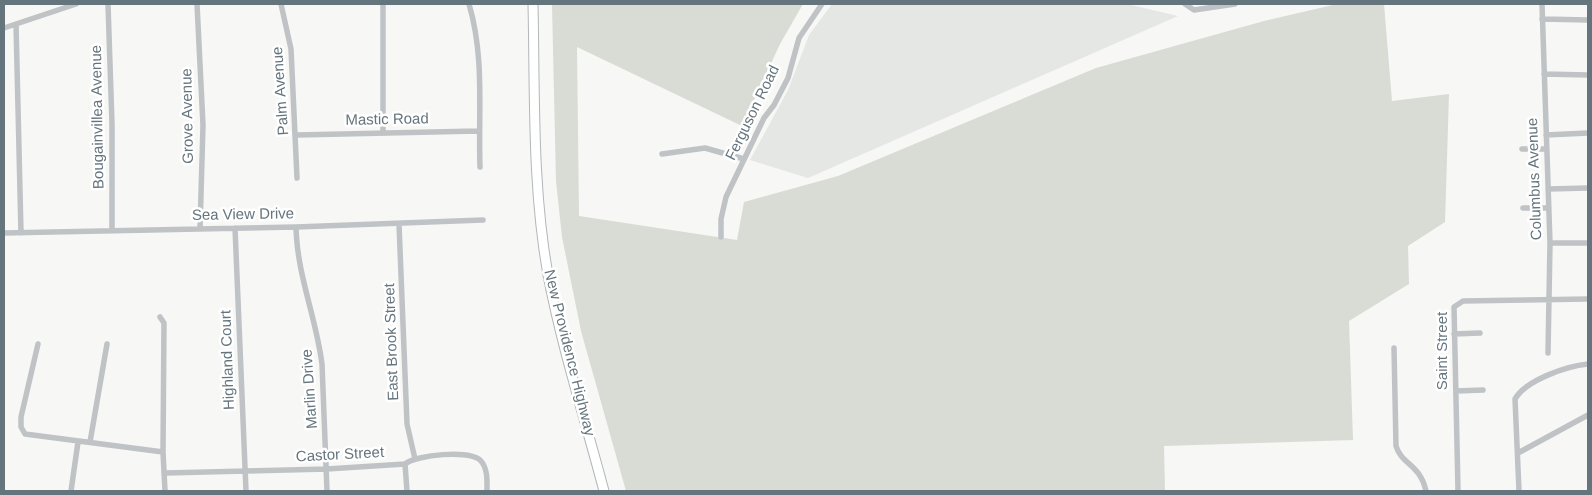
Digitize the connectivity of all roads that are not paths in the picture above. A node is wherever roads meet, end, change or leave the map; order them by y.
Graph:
1 (76, 4) edge
2 (108, 4) edge
3 (197, 4) edge
4 (281, 4) edge
5 (383, 4) edge
6 (469, 4) edge
7 (533, 4) edge
8 (822, 4) edge
9 (1185, 4) edge
10 (1235, 4) edge
11 (1542, 4) edge
12 (1542, 19) junction
13 (1588, 20) edge
14 (16, 24) junction
15 (4, 28) edge
16 (1544, 74) junction
17 (1588, 75) edge
18 (478, 130) junction
19 (383, 133) junction
20 (1588, 133) edge
21 (297, 135) junction
22 (1546, 135) junction
23 (1522, 149) dead end
24 (1546, 149) junction
25 (662, 154) dead end
26 (744, 159) junction
27 (480, 167) dead end
28 (297, 178) dead end
29 (1588, 188) edge
30 (1548, 189) junction
31 (1522, 208) dead end
32 (1548, 208) junction
33 (483, 220) dead end
34 (399, 224) junction
35 (296, 227) junction
36 (200, 228) junction
37 (235, 228) junction
38 (112, 230) junction
39 (4, 233) edge
40 (21, 233) junction
41 (721, 238) dead end
42 (1550, 243) junction
43 (1588, 243) edge
44 (1549, 298) junction
45 (1588, 299) edge
46 (160, 317) dead end
47 (1480, 333) dead end
48 (1454, 334) junction
49 (38, 344) dead end
50 (107, 344) dead end
51 (1394, 348) dead end
52 (1548, 353) dead end
53 (1588, 364) edge
54 (1483, 390) dead end
55 (1456, 391) junction
56 (1588, 415) edge
57 (78, 442) junction
58 (90, 442) junction
59 (163, 452) junction
60 (1518, 453) junction
61 (415, 459) junction
62 (405, 464) junction
63 (327, 469) junction
64 (245, 470) junction
65 (166, 472) junction
66 (71, 491) edge
67 (165, 491) edge
68 (246, 491) edge
69 (327, 491) edge
70 (407, 491) edge
71 (487, 491) edge
72 (604, 491) edge
73 (1426, 491) edge
74 (1458, 491) edge
75 (1519, 491) edge

1 - 14 street
2 - 38 street, Bougainvillea Avenue
3 - 36 street, Grove Avenue
4 - 21 street, Palm Avenue
5 - 19 street
6 - 18 street
7 - 72 highway, New Providence Highway
8 - 26 street, Ferguson Road
9 - 10 street
11 - 12 street, Columbus Avenue
12 - 13 street
12 - 16 street, Columbus Avenue
14 - 15 street
14 - 40 street
16 - 17 street
16 - 22 street, Columbus Avenue
18 - 19 street, Mastic Road
18 - 27 street
19 - 21 street, Mastic Road
20 - 22 street
21 - 28 street, Palm Avenue
22 - 24 street, Columbus Avenue
23 - 24 street
24 - 30 street, Columbus Avenue
25 - 26 street
26 - 41 street, Ferguson Road
29 - 30 street
30 - 32 street, Columbus Avenue
31 - 32 street
32 - 42 street, Columbus Avenue
33 - 34 street, Sea View Drive
34 - 35 street, Sea View Drive
34 - 61 street, East Brook Street
35 - 37 street, Sea View Drive
35 - 63 street, Marlin Drive
36 - 37 street, Sea View Drive
36 - 38 street, Sea View Drive
37 - 64 street, Highland Court
38 - 40 street, Sea View Drive
39 - 40 street, Sea View Drive
42 - 43 street
42 - 44 street, Columbus Avenue
44 - 45 street
44 - 48 street, Saint Street
44 - 52 street, Columbus Avenue
46 - 59 street
47 - 48 street
48 - 55 street, Saint Street
49 - 57 street
50 - 58 street
51 - 73 street
53 - 60 street
54 - 55 street
55 - 74 street, Saint Street
56 - 60 street
57 - 58 street
57 - 66 street
58 - 59 street
59 - 65 street
60 - 75 street
61 - 62 street, Castor Street
61 - 71 street, Castor Street
62 - 63 street, Castor Street
62 - 70 street
63 - 64 street, Castor Street
63 - 69 street, Marlin Drive
64 - 65 street, Castor Street
64 - 68 street, Highland Court
65 - 67 street

